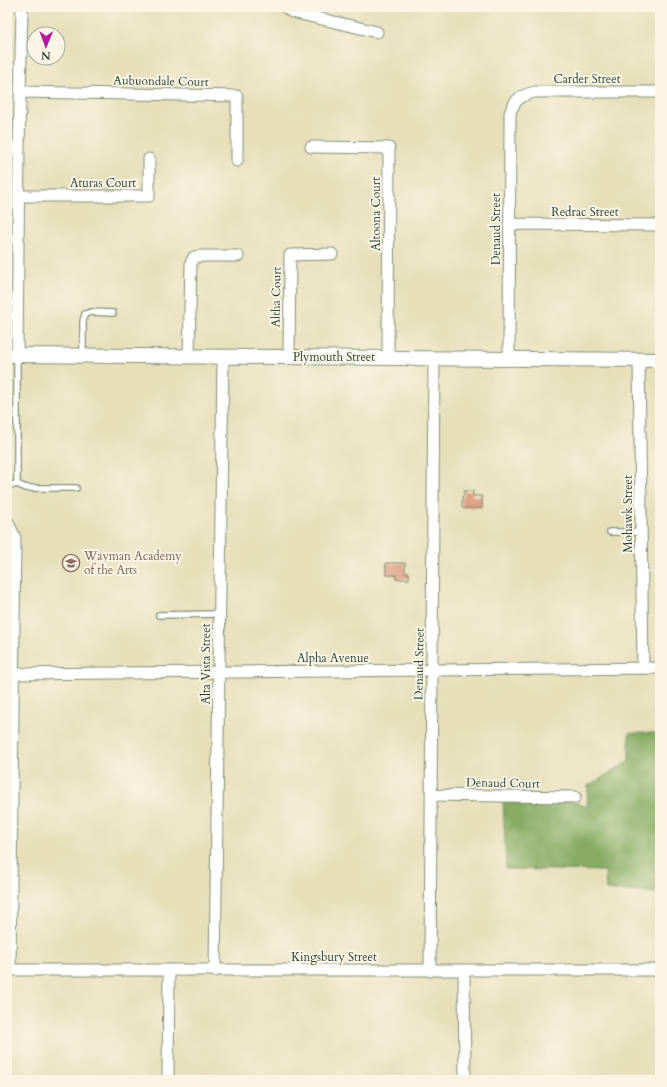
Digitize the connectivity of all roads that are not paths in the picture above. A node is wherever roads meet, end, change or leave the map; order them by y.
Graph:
1 (22, 7) edge
2 (285, 7) edge
3 (377, 32) dead end
4 (20, 92) junction
5 (660, 92) edge
6 (516, 101) joint
7 (311, 147) dead end
8 (7, 149) edge
9 (19, 149) junction
10 (149, 159) dead end
11 (237, 161) dead end
12 (19, 196) junction
13 (509, 224) junction
14 (660, 225) edge
15 (332, 254) dead end
16 (238, 256) dead end
17 (113, 313) dead end
18 (12, 316) edge
19 (12, 355) edge
20 (83, 356) junction
21 (189, 356) junction
22 (223, 357) junction
23 (289, 357) junction
24 (388, 357) junction
25 (434, 358) junction
26 (509, 358) junction
27 (639, 360) junction
28 (660, 360) edge
29 (17, 484) junction
30 (7, 486) edge
31 (76, 488) dead end
32 (7, 520) edge
33 (610, 532) dead end
34 (642, 532) junction
35 (219, 614) junction
36 (159, 615) dead end
37 (643, 668) junction
38 (660, 668) edge
39 (432, 670) junction
40 (218, 672) junction
41 (10, 674) edge
42 (431, 795) junction
43 (575, 797) dead end
44 (8, 970) edge
45 (168, 970) junction
46 (660, 970) edge
47 (215, 971) junction
48 (430, 971) junction
49 (464, 971) junction
50 (168, 1080) edge
51 (465, 1080) edge

1 - 4 street
2 - 3 street
4 - 9 street
4 - 11 street, Aubuondale Court
5 - 6 street, Carder Street
6 - 13 street, Denaud Street
7 - 24 street, Altoona Court
8 - 9 street
9 - 12 street
10 - 12 street, Aturas Court
12 - 18 street
13 - 14 street, Redrac Street
13 - 26 street, Denaud Street
15 - 23 street, Altha Court
16 - 21 street
17 - 20 lane
18 - 19 street
19 - 20 street, Plymouth Street
19 - 29 lane
20 - 21 street, Plymouth Street
21 - 22 street, Plymouth Street
22 - 23 street, Plymouth Street
22 - 35 street, Alta Vista Street
23 - 24 street, Plymouth Street
24 - 25 street, Plymouth Street
25 - 26 street, Plymouth Street
25 - 39 street, Denaud Street
26 - 27 street, Plymouth Street
27 - 28 street, Plymouth Street
27 - 34 street, Mohawk Street
29 - 30 lane
29 - 31 lane
32 - 41 street
33 - 34 lane
34 - 37 street, Mohawk Street
35 - 36 lane
35 - 40 street, Alta Vista Street
37 - 38 street, Alpha Avenue
37 - 39 street, Alpha Avenue
39 - 40 street, Alpha Avenue
39 - 42 street, Denaud Street
40 - 41 street, Alpha Avenue
40 - 47 street, Alta Vista Street
41 - 44 street
42 - 43 street, Denaud Court
42 - 48 street, Denaud Street
44 - 45 street, Kingsbury Street
45 - 47 street, Kingsbury Street
45 - 50 street
46 - 49 street, Kingsbury Street
47 - 48 street, Kingsbury Street
48 - 49 street, Kingsbury Street
49 - 51 street

